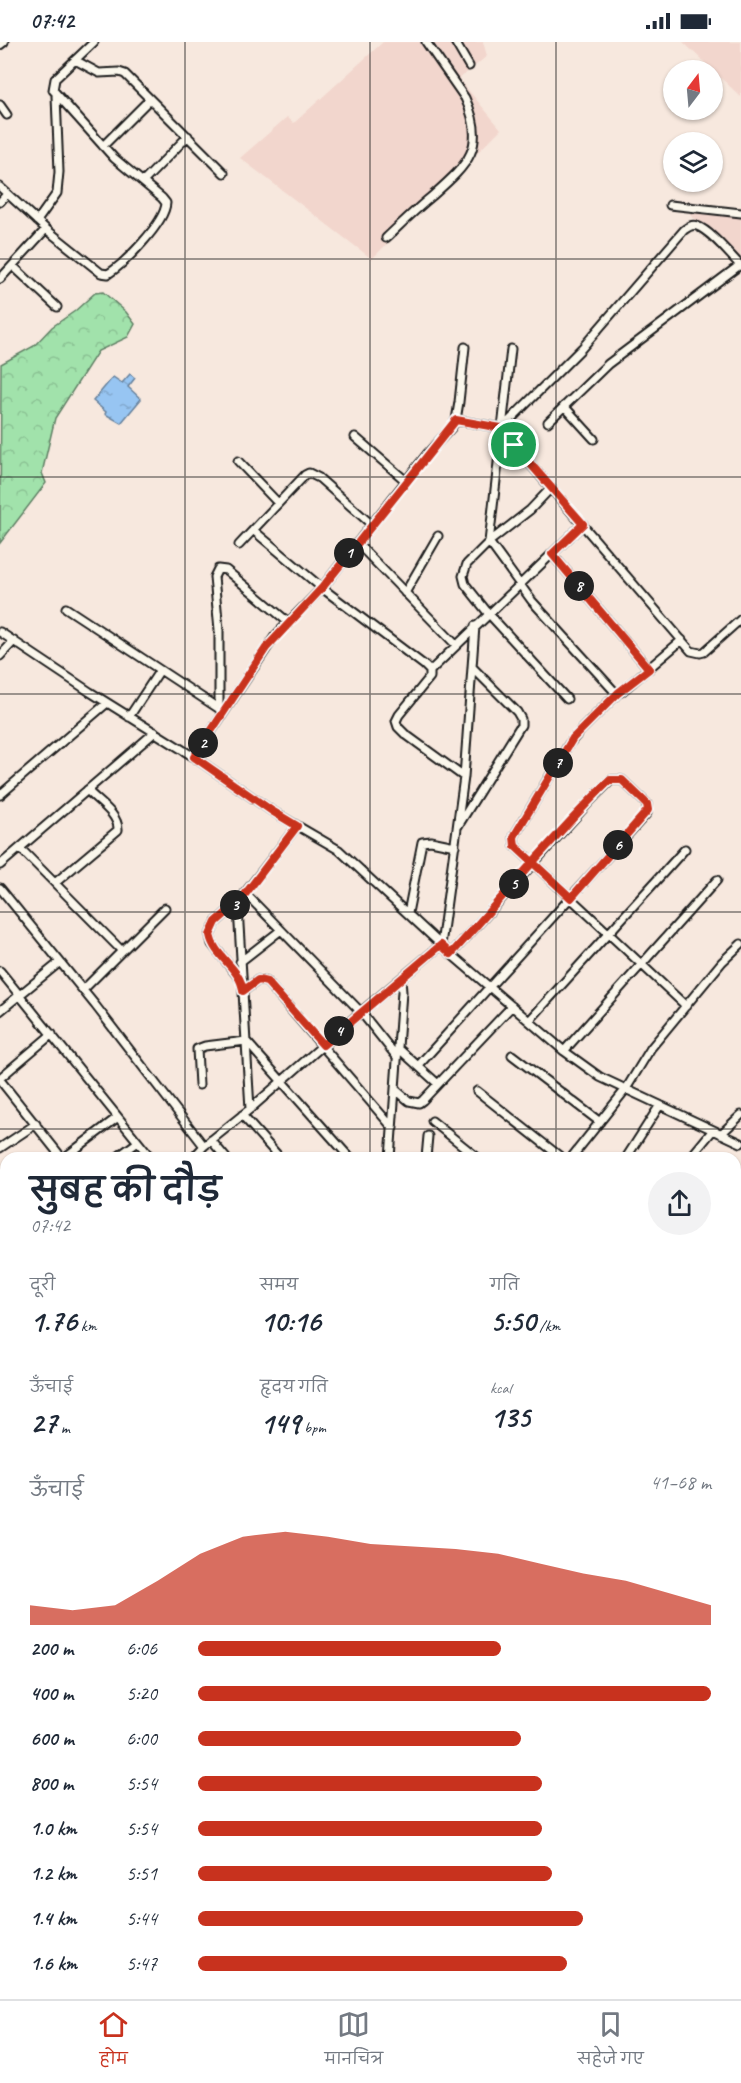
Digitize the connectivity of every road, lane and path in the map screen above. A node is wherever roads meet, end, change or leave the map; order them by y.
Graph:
1 (4, 42) edge
2 (94, 42) edge
3 (426, 42) edge
4 (455, 42) edge
5 (0, 45) edge
6 (75, 60) junction
7 (469, 66) dead end
8 (56, 96) junction
9 (150, 99) junction
10 (0, 105) edge
11 (7, 115) dead end
12 (188, 136) junction
13 (103, 146) junction
14 (224, 173) dead end
15 (143, 182) junction
16 (0, 187) edge
17 (7, 194) junction
18 (0, 202) edge
19 (670, 205) dead end
20 (741, 213) edge
21 (37, 221) junction
22 (46, 229) junction
23 (386, 238) dead end
24 (740, 265) edge
25 (13, 266) junction
26 (0, 279) edge
27 (57, 307) dead end
28 (465, 347) dead end
29 (511, 349) dead end
30 (564, 406) junction
31 (456, 420) junction
32 (548, 422) dead end
33 (501, 432) junction
34 (355, 437) dead end
35 (594, 439) dead end
36 (238, 461) dead end
37 (406, 481) junction
38 (551, 488) junction
39 (278, 503) junction
40 (583, 524) junction
41 (372, 525) junction
42 (254, 530) junction
43 (438, 536) dead end
44 (489, 542) junction
45 (357, 543) junction
46 (239, 545) dead end
47 (552, 554) junction
48 (520, 584) junction
49 (322, 588) junction
50 (405, 592) junction
51 (66, 608) dead end
52 (488, 613) junction
53 (741, 619) edge
54 (288, 622) junction
55 (475, 626) junction
56 (0, 632) edge
57 (682, 640) junction
58 (14, 641) junction
59 (456, 645) junction
60 (0, 656) edge
61 (473, 668) junction
62 (649, 669) junction
63 (160, 670) junction
64 (430, 671) junction
65 (618, 693) junction
66 (567, 699) dead end
67 (107, 703) junction
68 (221, 710) junction
69 (129, 717) junction
70 (155, 732) junction
71 (194, 757) junction
72 (464, 777) junction
73 (87, 790) junction
74 (0, 795) edge
75 (297, 826) junction
76 (457, 828) junction
77 (455, 846) junction
78 (20, 848) junction
79 (685, 849) dead end
80 (533, 863) junction
81 (0, 865) edge
82 (717, 880) dead end
83 (55, 883) junction
84 (0, 888) edge
85 (245, 893) junction
86 (571, 898) junction
87 (240, 901) junction
88 (165, 908) dead end
89 (408, 913) junction
90 (281, 930) junction
91 (608, 933) junction
92 (741, 944) edge
93 (441, 945) junction
94 (122, 951) junction
95 (451, 954) junction
96 (60, 962) junction
97 (240, 962) junction
98 (642, 964) junction
99 (0, 970) edge
100 (401, 979) junction
101 (242, 982) junction
102 (490, 988) junction
103 (83, 990) junction
104 (243, 991) junction
105 (20, 995) junction
106 (512, 1006) junction
107 (686, 1006) junction
108 (0, 1011) edge
109 (361, 1012) junction
110 (529, 1021) junction
111 (52, 1034) junction
112 (246, 1041) junction
113 (323, 1045) junction
114 (398, 1048) junction
115 (564, 1051) junction
116 (512, 1056) dead end
117 (397, 1057) junction
118 (418, 1066) junction
119 (0, 1079) edge
120 (283, 1081) junction
121 (438, 1084) junction
122 (199, 1085) dead end
123 (3, 1089) edge
124 (626, 1089) junction
125 (396, 1090) junction
126 (477, 1091) dead end
127 (660, 1105) junction
128 (250, 1109) junction
129 (741, 1114) edge
130 (242, 1115) junction
131 (118, 1117) junction
132 (432, 1121) dead end
133 (600, 1122) junction
134 (36, 1124) junction
135 (393, 1128) junction
136 (713, 1130) junction
137 (721, 1134) junction
138 (428, 1136) dead end
139 (211, 1140) junction
140 (138, 1142) junction
141 (741, 1143) edge
142 (204, 1146) junction
143 (0, 1148) edge
144 (58, 1152) edge
145 (71, 1152) edge
146 (124, 1152) edge
147 (146, 1152) edge
148 (198, 1152) edge
149 (221, 1152) edge
150 (275, 1152) edge
151 (345, 1152) edge
152 (391, 1152) edge
153 (427, 1152) edge
154 (471, 1152) edge
155 (554, 1152) edge
156 (577, 1152) edge
157 (630, 1152) edge
158 (695, 1152) edge

1 - 5 street
2 - 6 street
3 - 23 street
4 - 7 street
6 - 8 street
6 - 9 street
8 - 13 street
8 - 21 street
9 - 12 street
9 - 13 street
10 - 11 street
12 - 14 street
12 - 15 street
13 - 15 street
15 - 22 street
16 - 17 street
17 - 18 street
17 - 21 street
19 - 20 street
21 - 22 street
22 - 25 street
24 - 30 street
24 - 33 street
25 - 26 street
25 - 27 street
28 - 31 street
29 - 33 street
30 - 32 street
30 - 35 street
31 - 33 street
31 - 37 street
33 - 38 street
33 - 44 street
34 - 37 street
36 - 39 street
37 - 41 street
38 - 40 street
38 - 44 street
39 - 41 street
39 - 42 street
40 - 47 street
40 - 57 street
41 - 45 street
42 - 46 street
42 - 49 street
43 - 50 street
44 - 48 street
44 - 52 street
45 - 49 street
45 - 50 street
47 - 48 street
47 - 62 street
48 - 52 street
48 - 65 street
49 - 54 street
49 - 64 street
50 - 59 street
51 - 63 street
52 - 55 street
52 - 66 street
53 - 57 street
54 - 68 street
54 - 68 street
55 - 59 street
55 - 61 street
56 - 58 street
57 - 62 street
58 - 60 street
58 - 67 street
59 - 64 street
61 - 72 street
61 - 76 street
62 - 65 street
63 - 68 street
63 - 69 street
64 - 72 street
65 - 80 street
67 - 69 street
67 - 74 street
68 - 71 street
69 - 70 street
70 - 71 street
70 - 73 street
71 - 75 street
72 - 76 street
73 - 78 street
73 - 83 street
75 - 85 street
75 - 89 street
76 - 77 street
77 - 89 street
77 - 93 street
78 - 81 street
78 - 83 street
79 - 91 street
80 - 86 street
80 - 86 street
80 - 95 street
82 - 98 street
83 - 94 street
84 - 96 street
85 - 87 street
85 - 90 street
86 - 91 street
86 - 102 street
87 - 97 street
87 - 101 street
88 - 94 street
89 - 93 street
90 - 97 street
90 - 109 street
91 - 98 street
91 - 110 street
92 - 107 street
93 - 95 street
93 - 100 street
94 - 103 street
95 - 102 street
96 - 103 street
96 - 105 street
97 - 101 street
98 - 107 street
98 - 115 street
99 - 105 street
100 - 109 street
100 - 114 street
101 - 104 street
102 - 106 street
102 - 118 street
103 - 142 street
104 - 112 street
104 - 113 street
105 - 108 street
105 - 111 street
106 - 110 street
106 - 121 street
107 - 124 street
109 - 113 street
109 - 117 street
110 - 115 street
111 - 119 street
111 - 131 street
112 - 120 street
112 - 122 street
112 - 128 street
113 - 120 street
113 - 135 street
114 - 117 street
114 - 118 street
115 - 124 street
116 - 133 street
117 - 125 street
118 - 121 street
119 - 123 street
120 - 128 street
120 - 151 street
121 - 125 street
123 - 134 street
124 - 127 street
124 - 133 street
125 - 135 street
126 - 155 street
127 - 136 street
127 - 157 street
128 - 130 street
129 - 137 street
130 - 139 street
130 - 150 street
131 - 140 street
131 - 145 street
132 - 154 street
133 - 156 street
134 - 143 street
134 - 144 street
135 - 152 street
136 - 137 street
136 - 158 street
137 - 141 street
138 - 153 street
139 - 142 street
139 - 149 street
140 - 146 street
140 - 147 street
142 - 148 street

